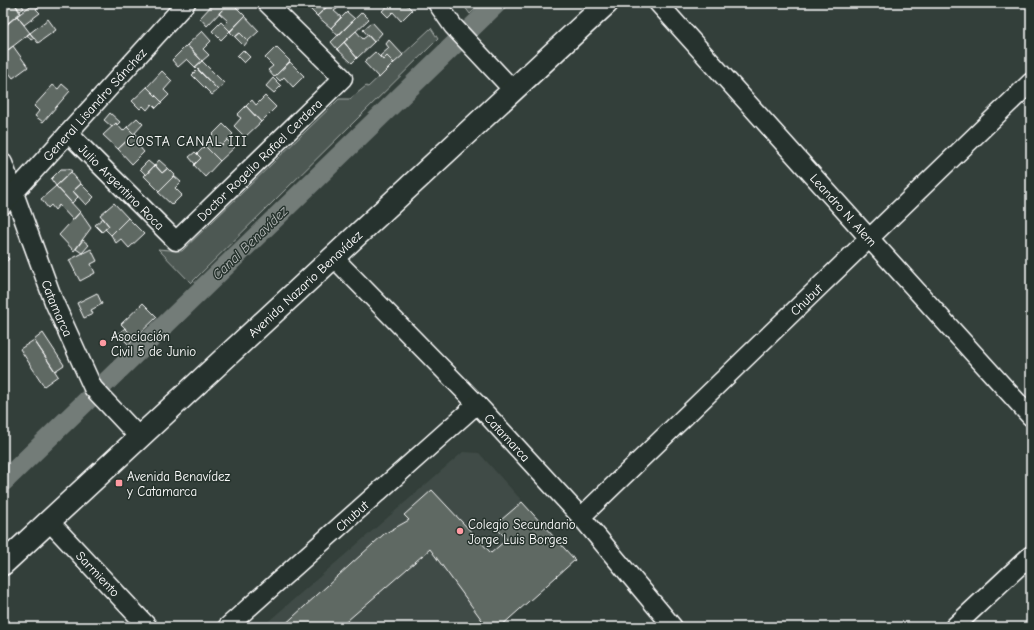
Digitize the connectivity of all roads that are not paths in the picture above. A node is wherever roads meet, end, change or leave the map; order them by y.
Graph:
1 (186, 3) edge
2 (268, 3) edge
3 (437, 3) edge
4 (607, 3) edge
5 (658, 3) edge
6 (1031, 82) edge
7 (513, 90) junction
8 (68, 133) junction
9 (3, 163) edge
10 (9, 199) edge
11 (869, 238) junction
12 (176, 241) joint
13 (333, 257) junction
14 (477, 404) junction
15 (1031, 417) edge
16 (139, 437) junction
17 (581, 517) junction
18 (49, 521) junction
19 (1031, 555) edge
20 (3, 564) edge
21 (148, 627) edge
22 (227, 627) edge
23 (673, 627) edge
24 (954, 627) edge

1 - 8 street, General Lisandro Sánchez
2 - 12 street, Doctor Rogelio Rafael Cerdera
3 - 7 street
4 - 7 main road, Avenida Nazario Benavídez
5 - 11 street, Leandro N. Alem
6 - 11 street, Chubut
7 - 13 main road, Avenida Nazario Benavídez
8 - 10 street, General Lisandro Sánchez
8 - 12 street, Julio Argentino Roca
9 - 10 street, Catamarca
10 - 16 street, Catamarca
11 - 15 street, Leandro N. Alem
11 - 17 street, Chubut
13 - 14 street, Catamarca
13 - 16 main road, Avenida Nazario Benavídez
14 - 17 street, Catamarca
14 - 22 street, Chubut
16 - 18 main road, Avenida Nazario Benavídez
17 - 23 street, Catamarca
18 - 20 main road, Avenida Nazario Benavídez
18 - 21 street, Sarmiento
19 - 24 street

